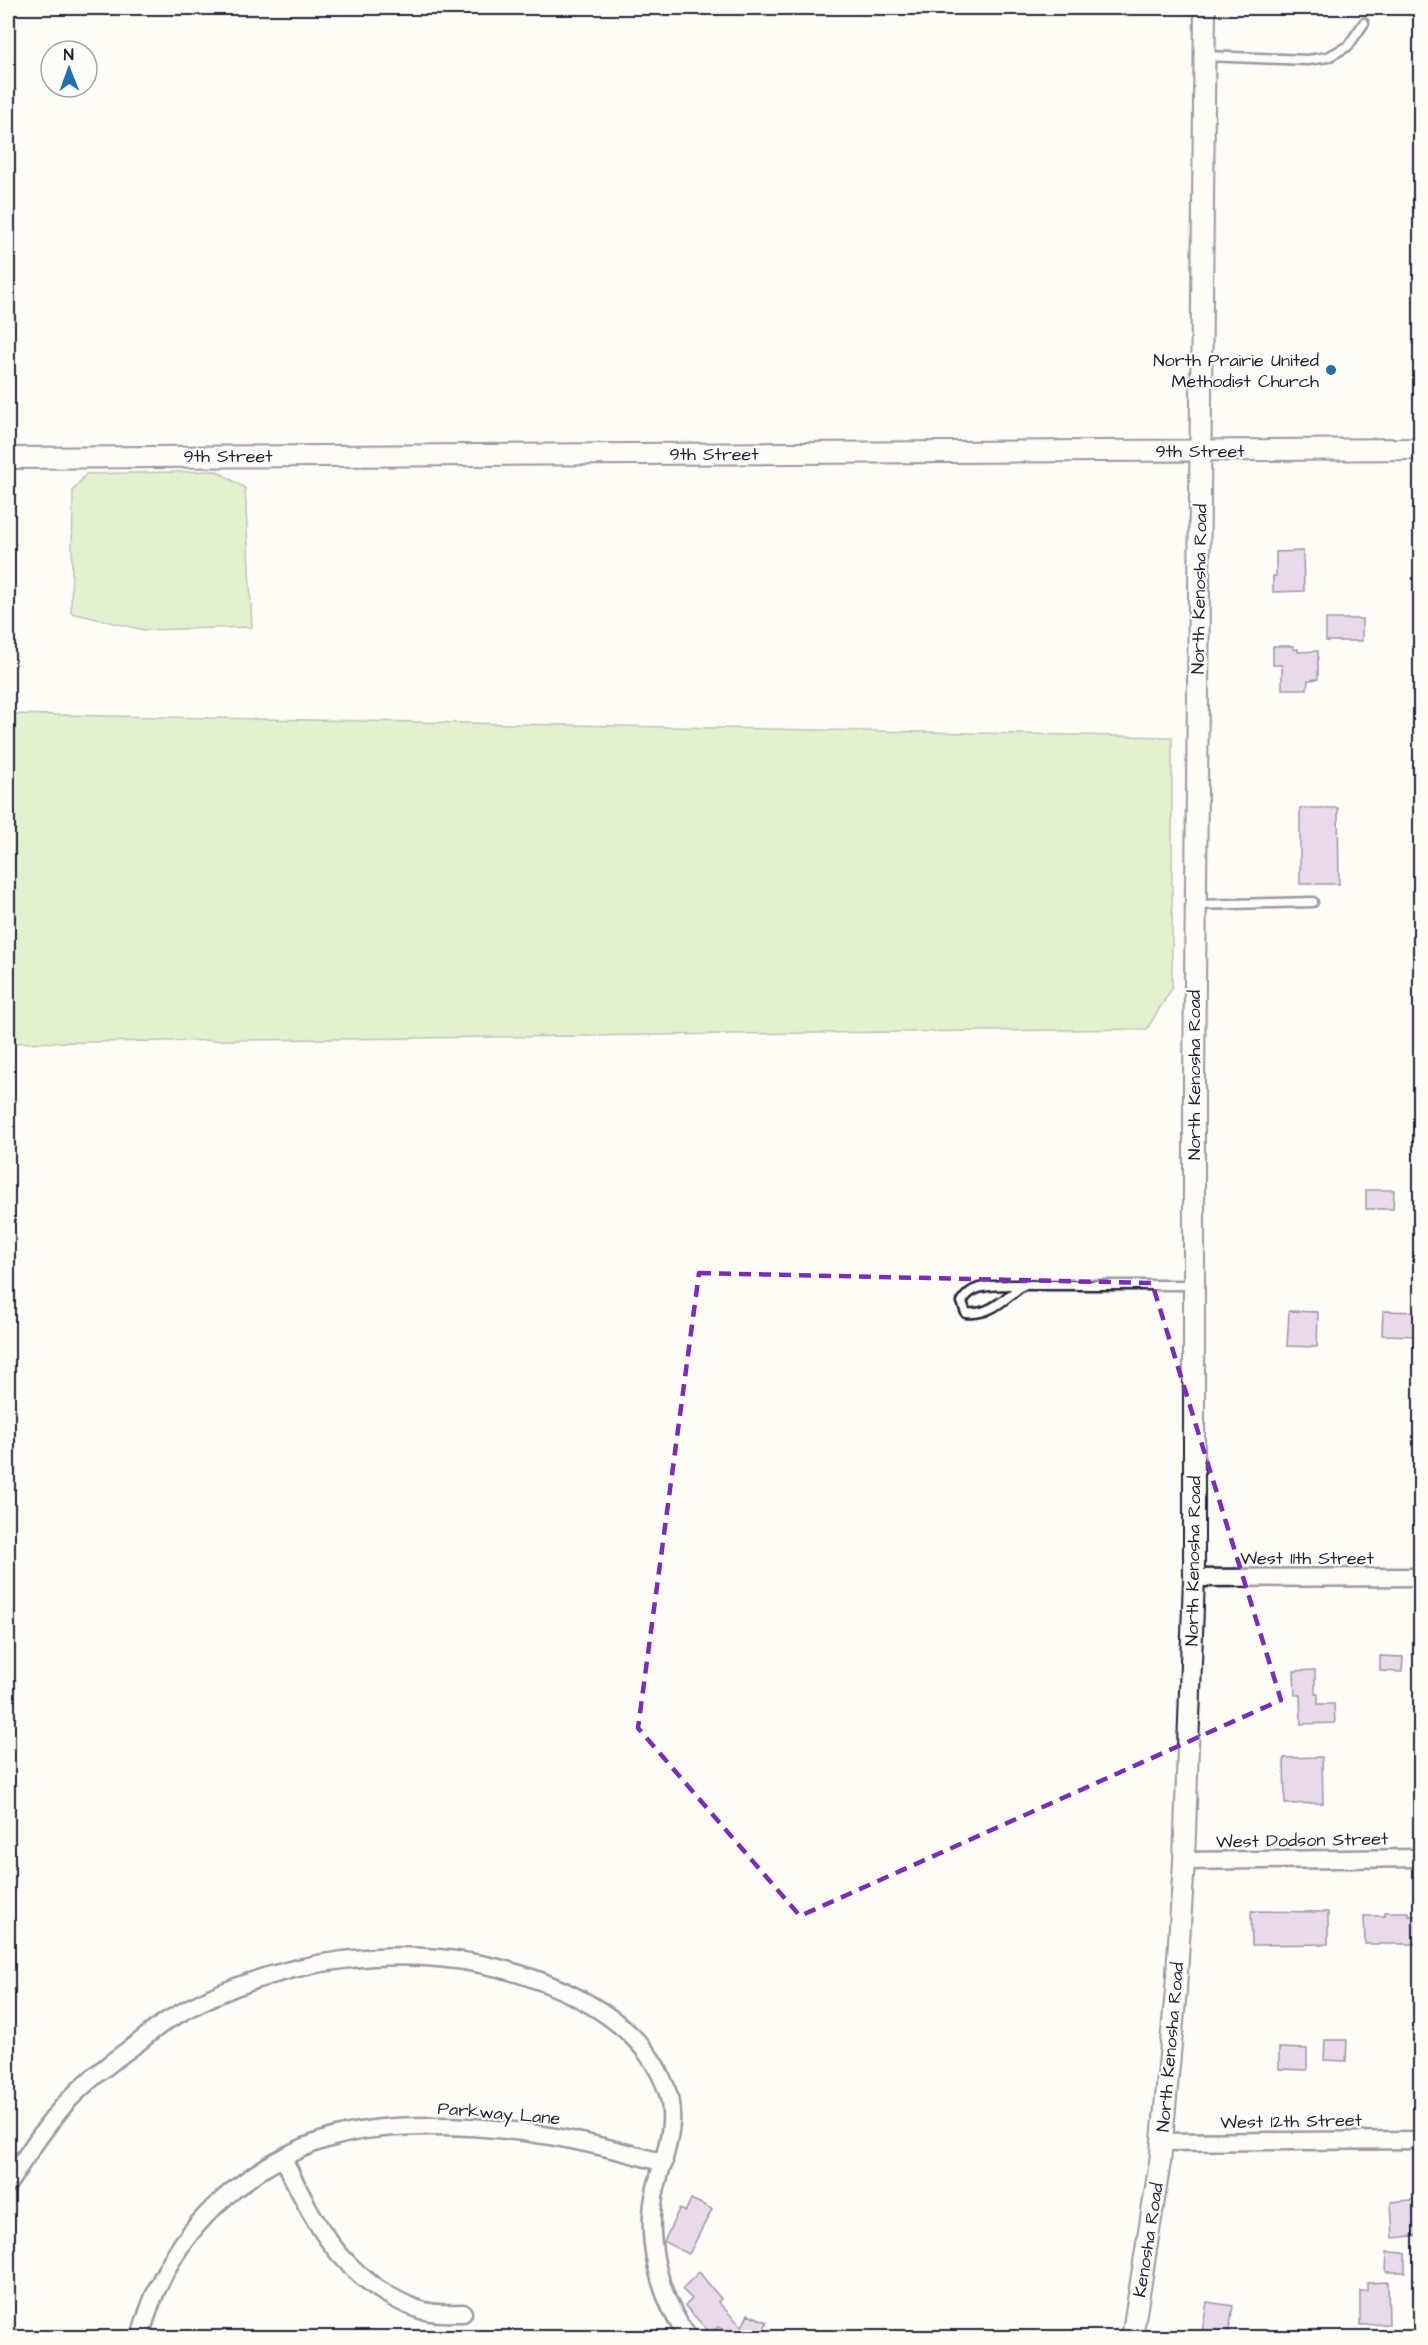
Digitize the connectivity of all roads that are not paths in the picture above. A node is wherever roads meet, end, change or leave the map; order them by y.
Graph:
1 (1205, 8) edge
2 (1364, 23) dead end
3 (1205, 56) junction
4 (1420, 449) edge
5 (1201, 451) junction
6 (8, 458) edge
7 (1313, 902) dead end
8 (1196, 905) junction
9 (1023, 1285) junction
10 (1194, 1285) junction
11 (1420, 1577) edge
12 (1194, 1578) junction
13 (1420, 1857) edge
14 (1184, 1861) junction
15 (1420, 2140) edge
16 (1162, 2142) junction
17 (283, 2158) junction
18 (664, 2163) junction
19 (8, 2184) edge
20 (463, 2313) dead end
21 (140, 2337) edge
22 (689, 2337) edge
23 (1132, 2337) edge

1 - 3 street, North Kenosha Road
2 - 3 lane
3 - 5 street, North Kenosha Road
4 - 5 street, 9th Street
5 - 6 street, 9th Street
5 - 8 street, North Kenosha Road
7 - 8 lane
8 - 10 street, North Kenosha Road
9 - 9 lane
9 - 10 lane
10 - 12 street, North Kenosha Road
11 - 12 street, West 11th Street
12 - 14 street, North Kenosha Road
13 - 14 street, West Dodson Street
14 - 16 street, North Kenosha Road
15 - 16 street, West 12th Street
16 - 23 street, Kenosha Road
17 - 18 street, Parkway Lane
17 - 20 street
17 - 21 street, Parkway Lane
18 - 19 street
18 - 22 street

